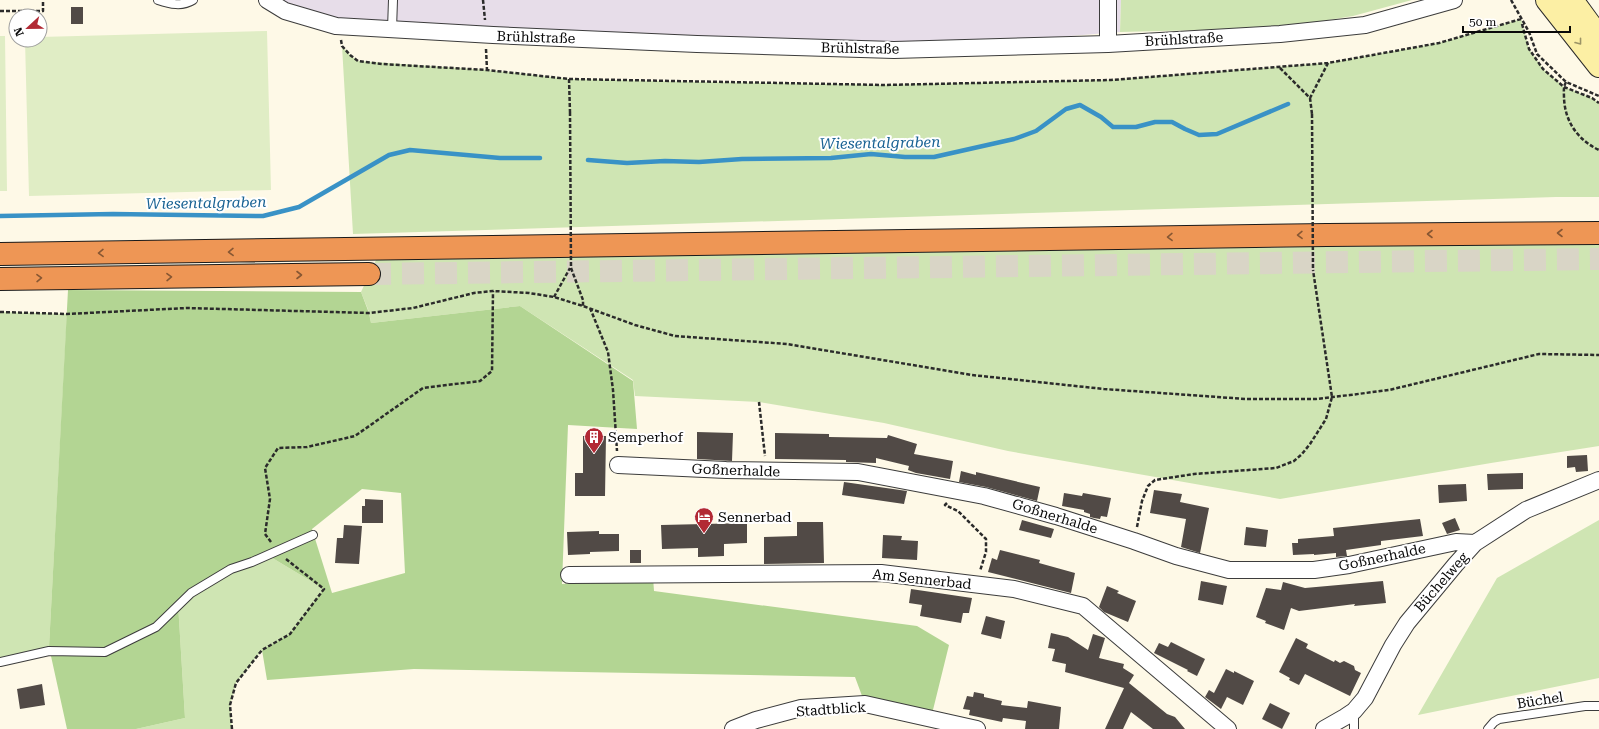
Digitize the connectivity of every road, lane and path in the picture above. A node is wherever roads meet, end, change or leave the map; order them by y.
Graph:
1 (43, 0) edge
2 (158, 0) edge
3 (193, 0) edge
4 (267, 0) edge
5 (394, 0) edge
6 (1108, 0) edge
7 (1454, 0) edge
8 (1511, 0) edge
9 (1547, 0) edge
10 (1572, 0) edge
11 (0, 11) edge
12 (1521, 20) junction
13 (336, 26) junction
14 (392, 29) junction
15 (1599, 37) edge
16 (1108, 44) junction
17 (1328, 63) junction
18 (1599, 66) edge
19 (1280, 68) junction
20 (569, 79) junction
21 (1566, 82) junction
22 (1564, 87) junction
23 (1599, 96) edge
24 (1310, 98) junction
25 (1599, 103) edge
26 (1599, 150) edge
27 (1599, 233) edge
28 (0, 254) edge
29 (571, 268) junction
30 (369, 274) tunnel mouth
31 (0, 279) edge
32 (493, 291) junction
33 (554, 297) junction
34 (583, 306) junction
35 (590, 308) junction
36 (0, 312) edge
37 (1599, 355) edge
38 (1332, 397) junction
39 (759, 402) dead end
40 (623, 465) joint
41 (766, 471) junction
42 (1599, 480) edge
43 (952, 502) dead end
44 (313, 535) dead end
45 (1134, 541) junction
46 (1475, 543) junction
47 (277, 551) junction
48 (570, 575) dead end
49 (978, 584) junction
50 (0, 662) edge
51 (1599, 706) edge
52 (1354, 710) junction
53 (232, 729) edge
54 (733, 729) edge
55 (977, 729) edge
56 (1228, 729) edge
57 (1324, 729) edge
58 (1354, 729) edge
59 (1488, 729) edge

1 - 11 path
2 - 3 lane
4 - 13 street, Brühlstraße
5 - 14 lane
6 - 16 street
7 - 16 street, Brühlstraße
8 - 12 path
9 -> 18 street
10 - 15 street
12 - 17 path
12 - 21 path
12 - 22 path
13 - 14 street, Brühlstraße
13 - 20 path
14 - 16 street, Brühlstraße
17 - 19 path
17 - 24 path
19 - 20 path
19 - 24 path
20 - 29 path, bridge
21 - 22 path
21 - 23 path
22 - 25 path
22 - 26 path
24 - 38 path, bridge
27 -> 28 highway
29 - 33 path
29 - 34 path
31 -> 30 highway
32 - 33 path
32 - 36 path
32 - 47 path
33 - 34 path
34 - 35 path
35 - 38 path
35 - 40 path
37 - 38 path
38 - 45 path
39 - 41 path
40 - 41 street, Goßnerhalde
41 - 45 street, Goßnerhalde
42 - 46 street, Büchelweg
43 - 49 path
44 - 47 lane
45 - 46 street, Goßnerhalde
46 - 52 street, Büchelweg
47 - 50 lane
47 - 53 path
48 - 49 street, Am Sennerbad
49 - 56 street, Am Sennerbad
51 - 59 lane, Büchel
52 - 57 street, Büchelweg
52 - 58 lane
54 - 55 street, Stadtblick

